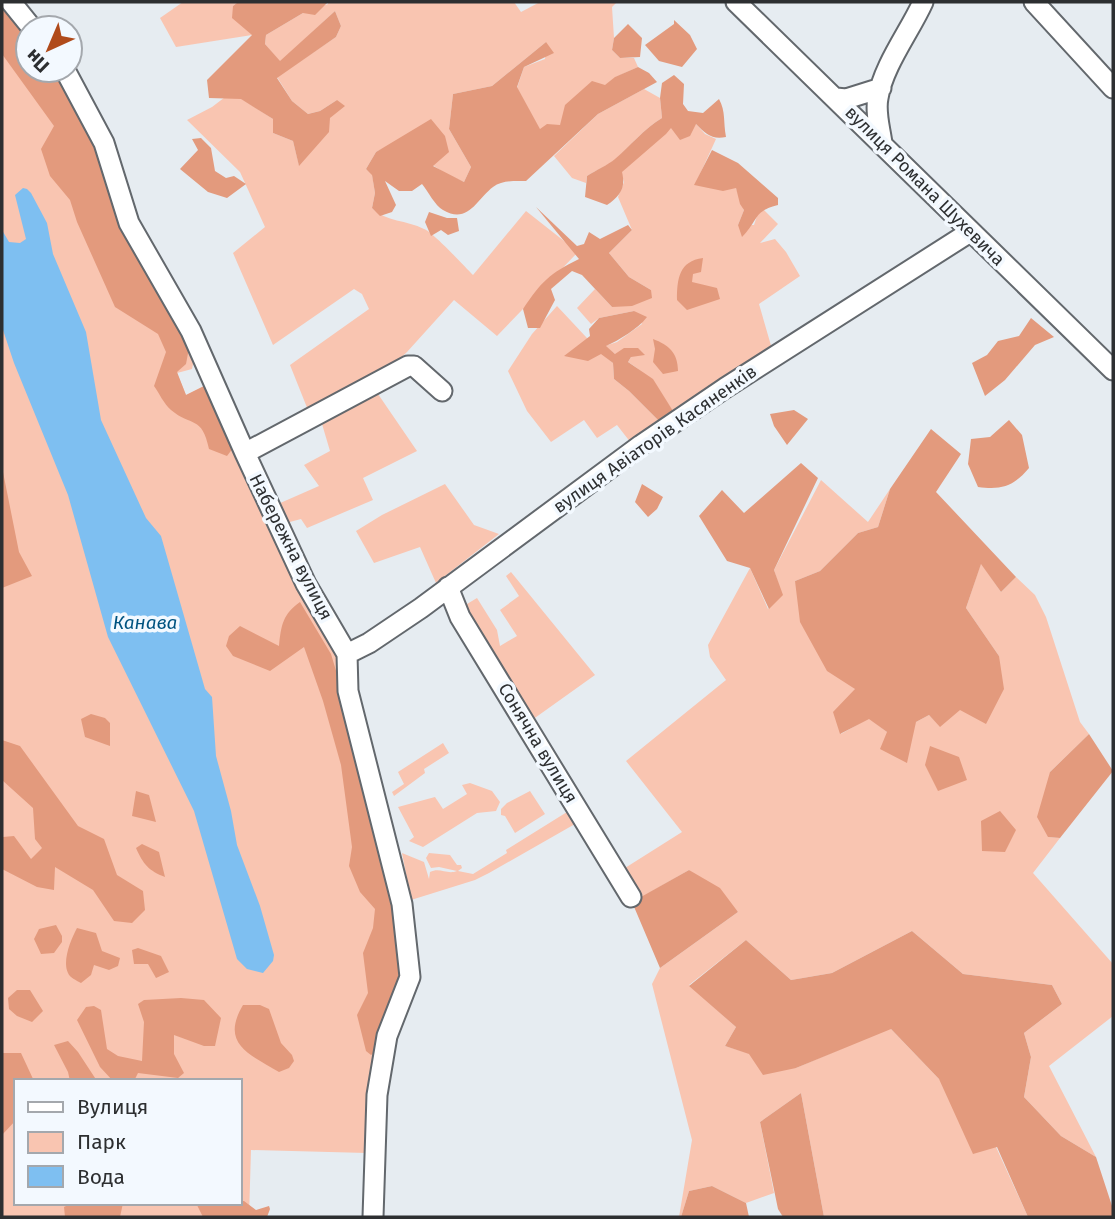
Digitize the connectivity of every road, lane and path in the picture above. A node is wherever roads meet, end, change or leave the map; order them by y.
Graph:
1 (736, 2) edge
2 (923, 2) edge
3 (1034, 2) edge
4 (72, 84) edge
5 (881, 88) junction
6 (1113, 88) edge
7 (836, 99) junction
8 (882, 143) junction
9 (970, 232) junction
10 (1113, 370) edge
11 (442, 391) dead end
12 (245, 453) junction
13 (448, 587) junction
14 (347, 654) junction
15 (631, 897) dead end
16 (373, 1217) edge

1 - 7 street, вулиця Романа Шухевича
2 - 5 street
3 - 6 street
4 - 12 street, Набережна вулиця
5 - 7 street
5 - 8 street
7 - 8 street, вулиця Романа Шухевича
8 - 9 street, вулиця Романа Шухевича
9 - 10 street, вулиця Романа Шухевича
9 - 13 street, вулиця Авіаторів Касяненків
11 - 12 street
12 - 14 street, Набережна вулиця
13 - 14 street, вулиця Авіаторів Касяненків
13 - 15 street, Сонячна вулиця
14 - 16 street, Набережна вулиця

